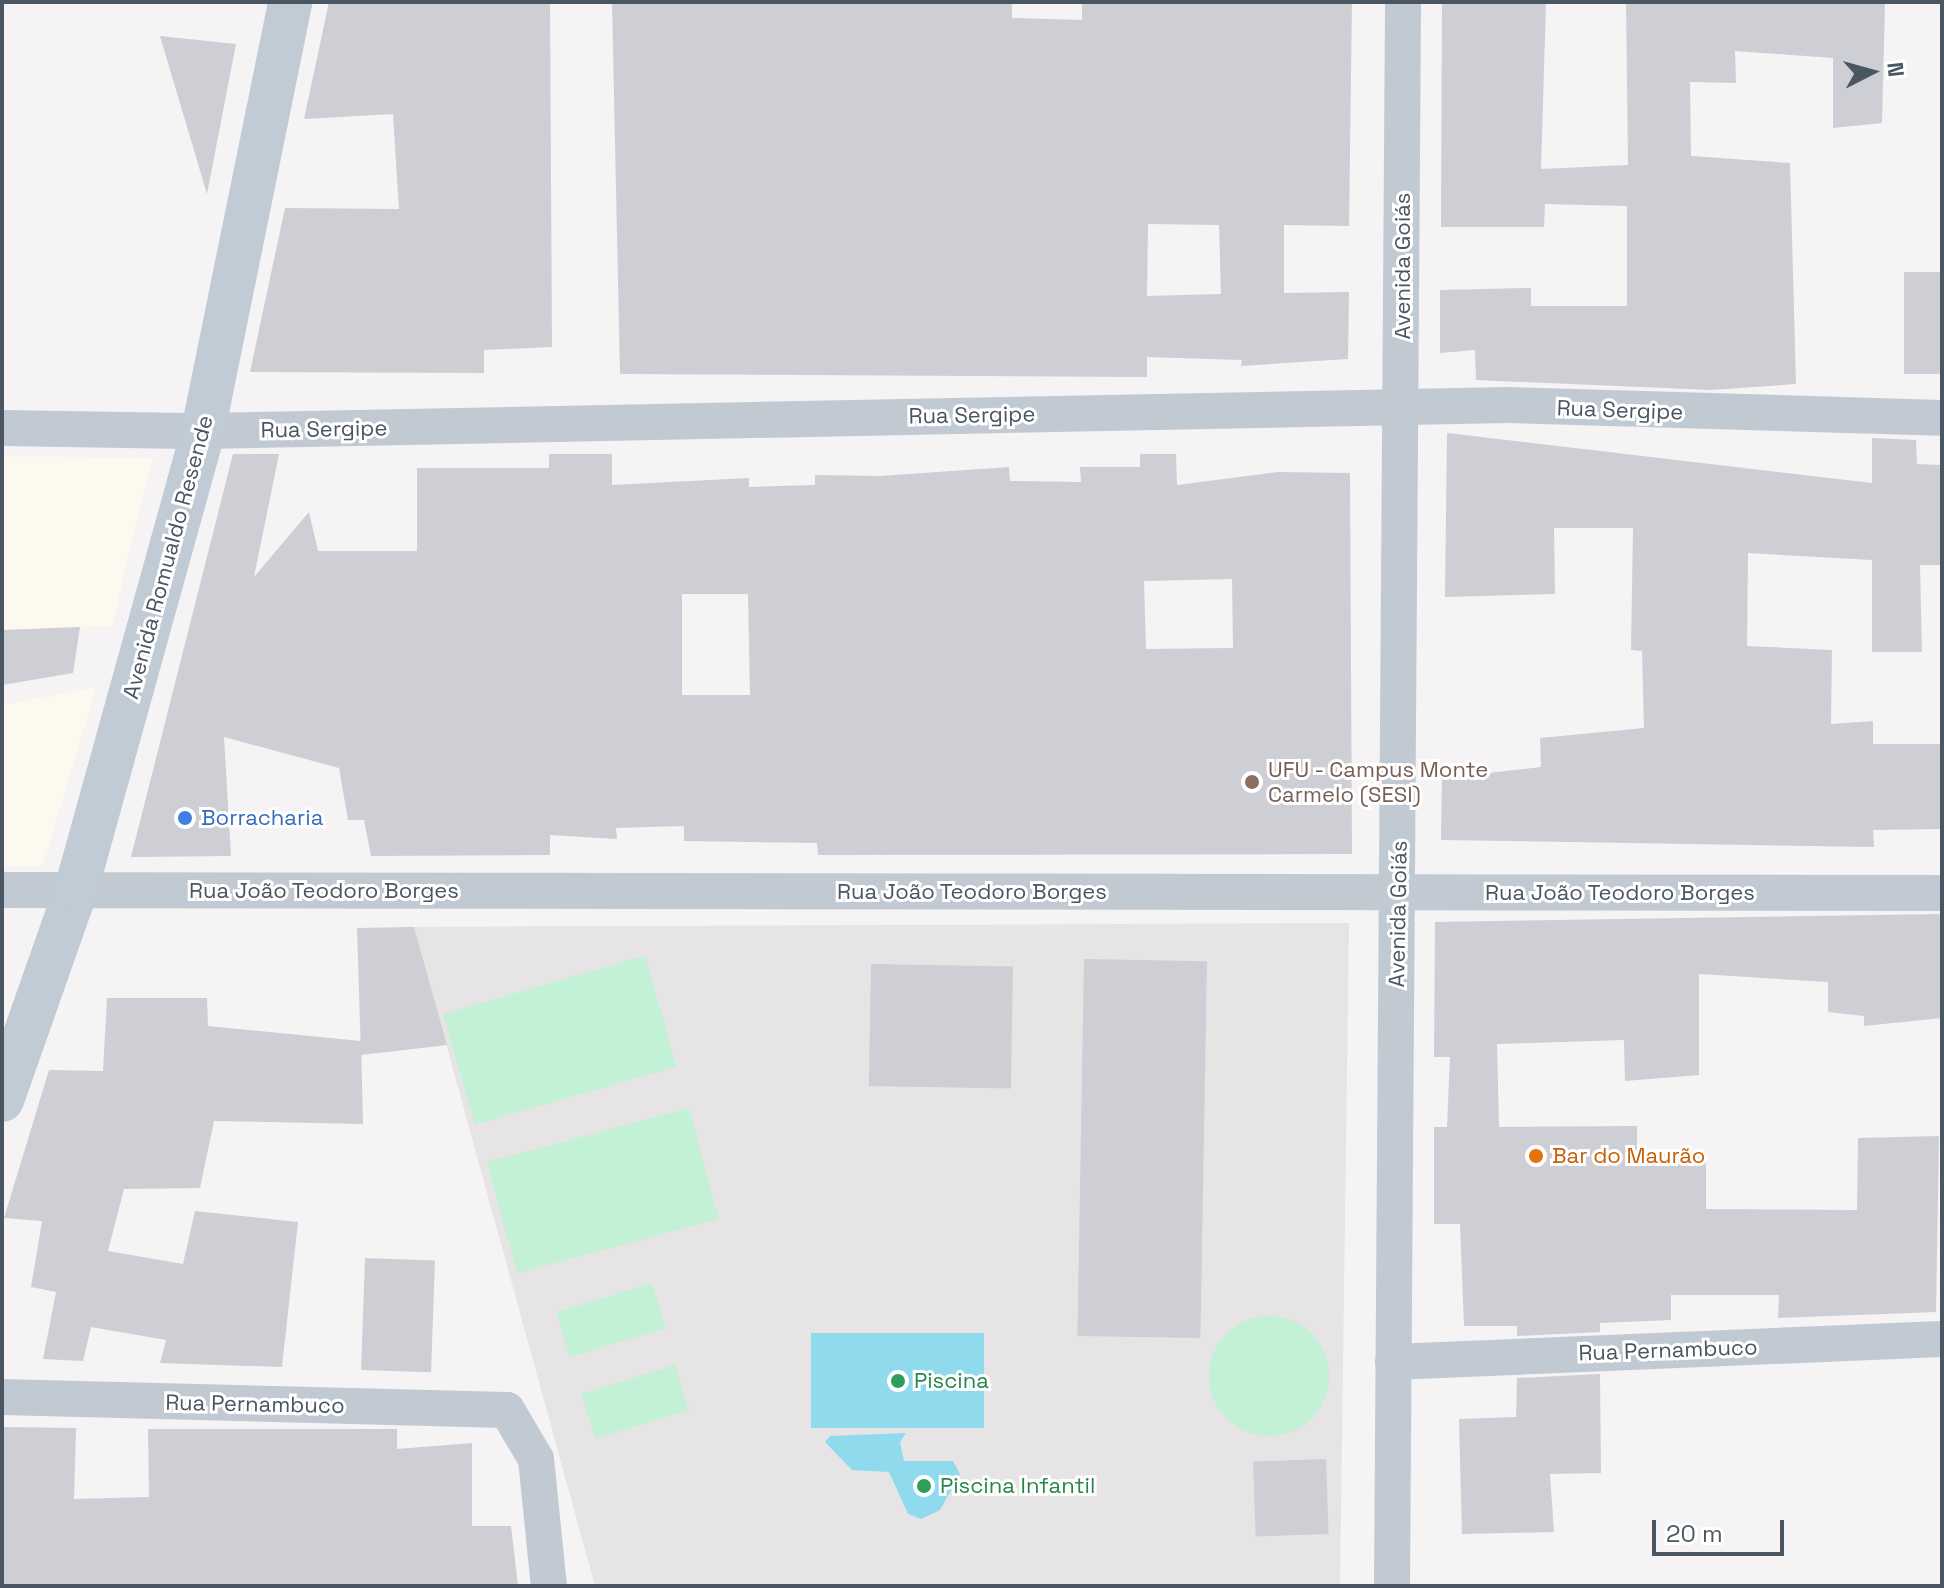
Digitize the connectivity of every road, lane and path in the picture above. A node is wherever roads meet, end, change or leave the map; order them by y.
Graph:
1 (290, 2) edge
2 (1403, 2) edge
3 (1402, 406) junction
4 (1942, 418) edge
5 (2, 428) edge
6 (203, 431) junction
7 (2, 890) edge
8 (76, 890) junction
9 (1398, 892) junction
10 (1942, 893) edge
11 (2, 1100) edge
12 (1942, 1339) edge
13 (1393, 1362) junction
14 (2, 1397) edge
15 (549, 1586) edge
16 (1392, 1586) edge

1 - 6 street, Avenida Romualdo Resende
2 - 3 street, Avenida Goiás
3 - 4 street, Rua Sergipe
3 - 6 street, Rua Sergipe
3 - 9 street, Avenida Goiás
5 - 6 street, Rua Sergipe
6 - 8 street, Avenida Romualdo Resende
7 - 8 street, Rua João Teodoro Borges
8 - 9 street, Rua João Teodoro Borges
8 - 11 street, Avenida Romualdo Resende
9 - 10 street, Rua João Teodoro Borges
9 - 13 street, Avenida Goiás
12 - 13 street, Rua Pernambuco
13 - 16 street, Avenida Goiás
14 - 15 street, Rua Pernambuco

